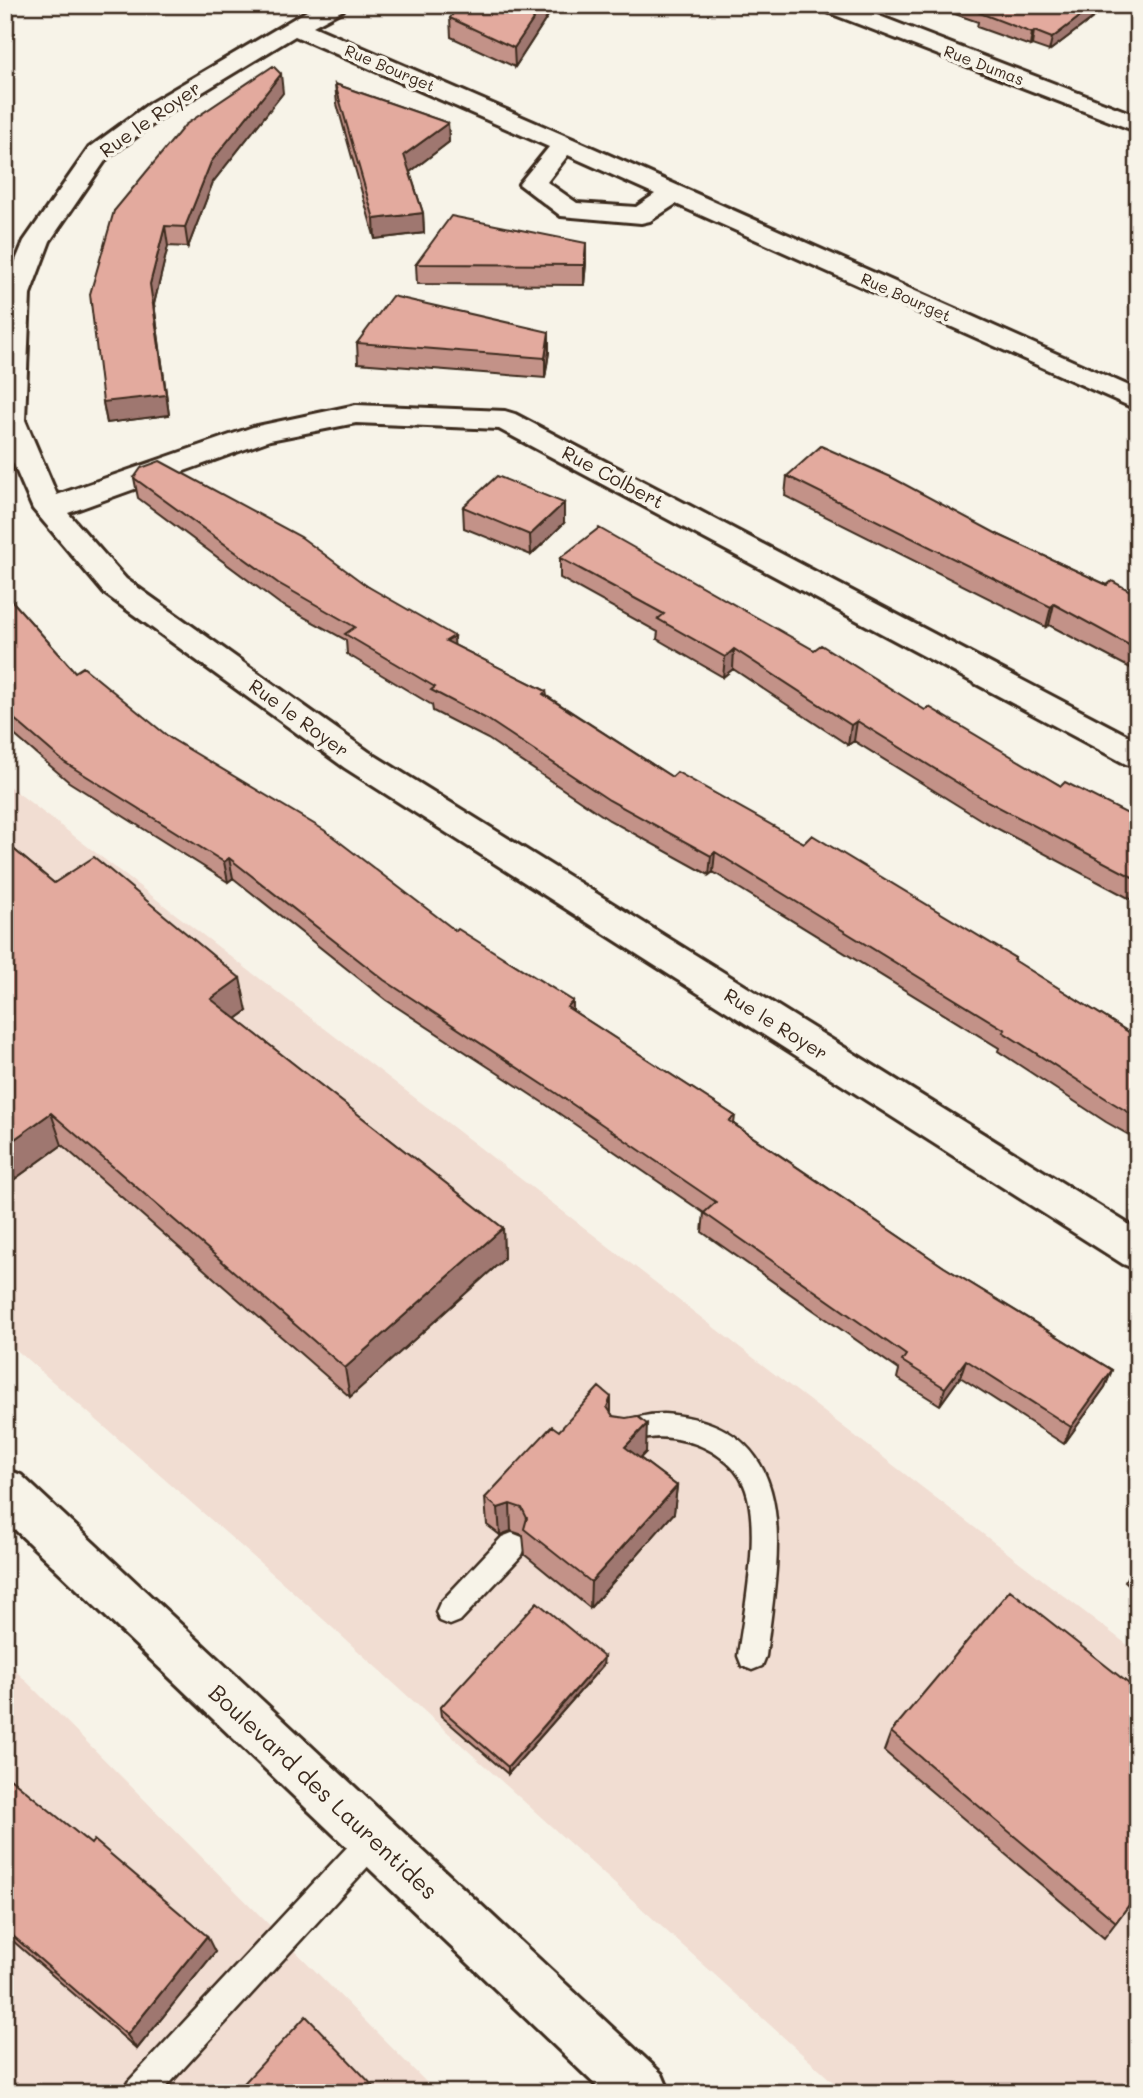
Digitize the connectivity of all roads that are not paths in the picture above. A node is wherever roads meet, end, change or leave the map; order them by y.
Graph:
1 (335, 5) edge
2 (830, 5) edge
3 (294, 27) junction
4 (1138, 125) edge
5 (564, 144) junction
6 (674, 193) junction
7 (11, 294) edge
8 (1138, 401) edge
9 (8, 421) edge
10 (48, 509) junction
11 (1138, 756) edge
12 (1138, 1252) edge
13 (622, 1434) edge
14 (5, 1489) edge
15 (512, 1546) edge
16 (450, 1612) dead end
17 (752, 1656) dead end
18 (374, 1839) junction
19 (139, 2093) edge
20 (643, 2093) edge

1 - 3 street, Rue le Royer
2 - 4 street, Rue Dumas
3 - 5 street, Rue Bourget
3 - 7 street, Rue le Royer
5 - 6 street, Rue Bourget
5 - 6 street
6 - 8 street, Rue Bourget
7 - 9 street, Rue le Royer
9 - 10 street, Rue le Royer
10 - 11 street, Rue Colbert
10 - 12 street, Rue le Royer
13 - 17 lane
14 - 18 street, Boulevard des Laurentides
15 - 16 lane
18 - 19 lane
18 - 20 street, Boulevard des Laurentides

